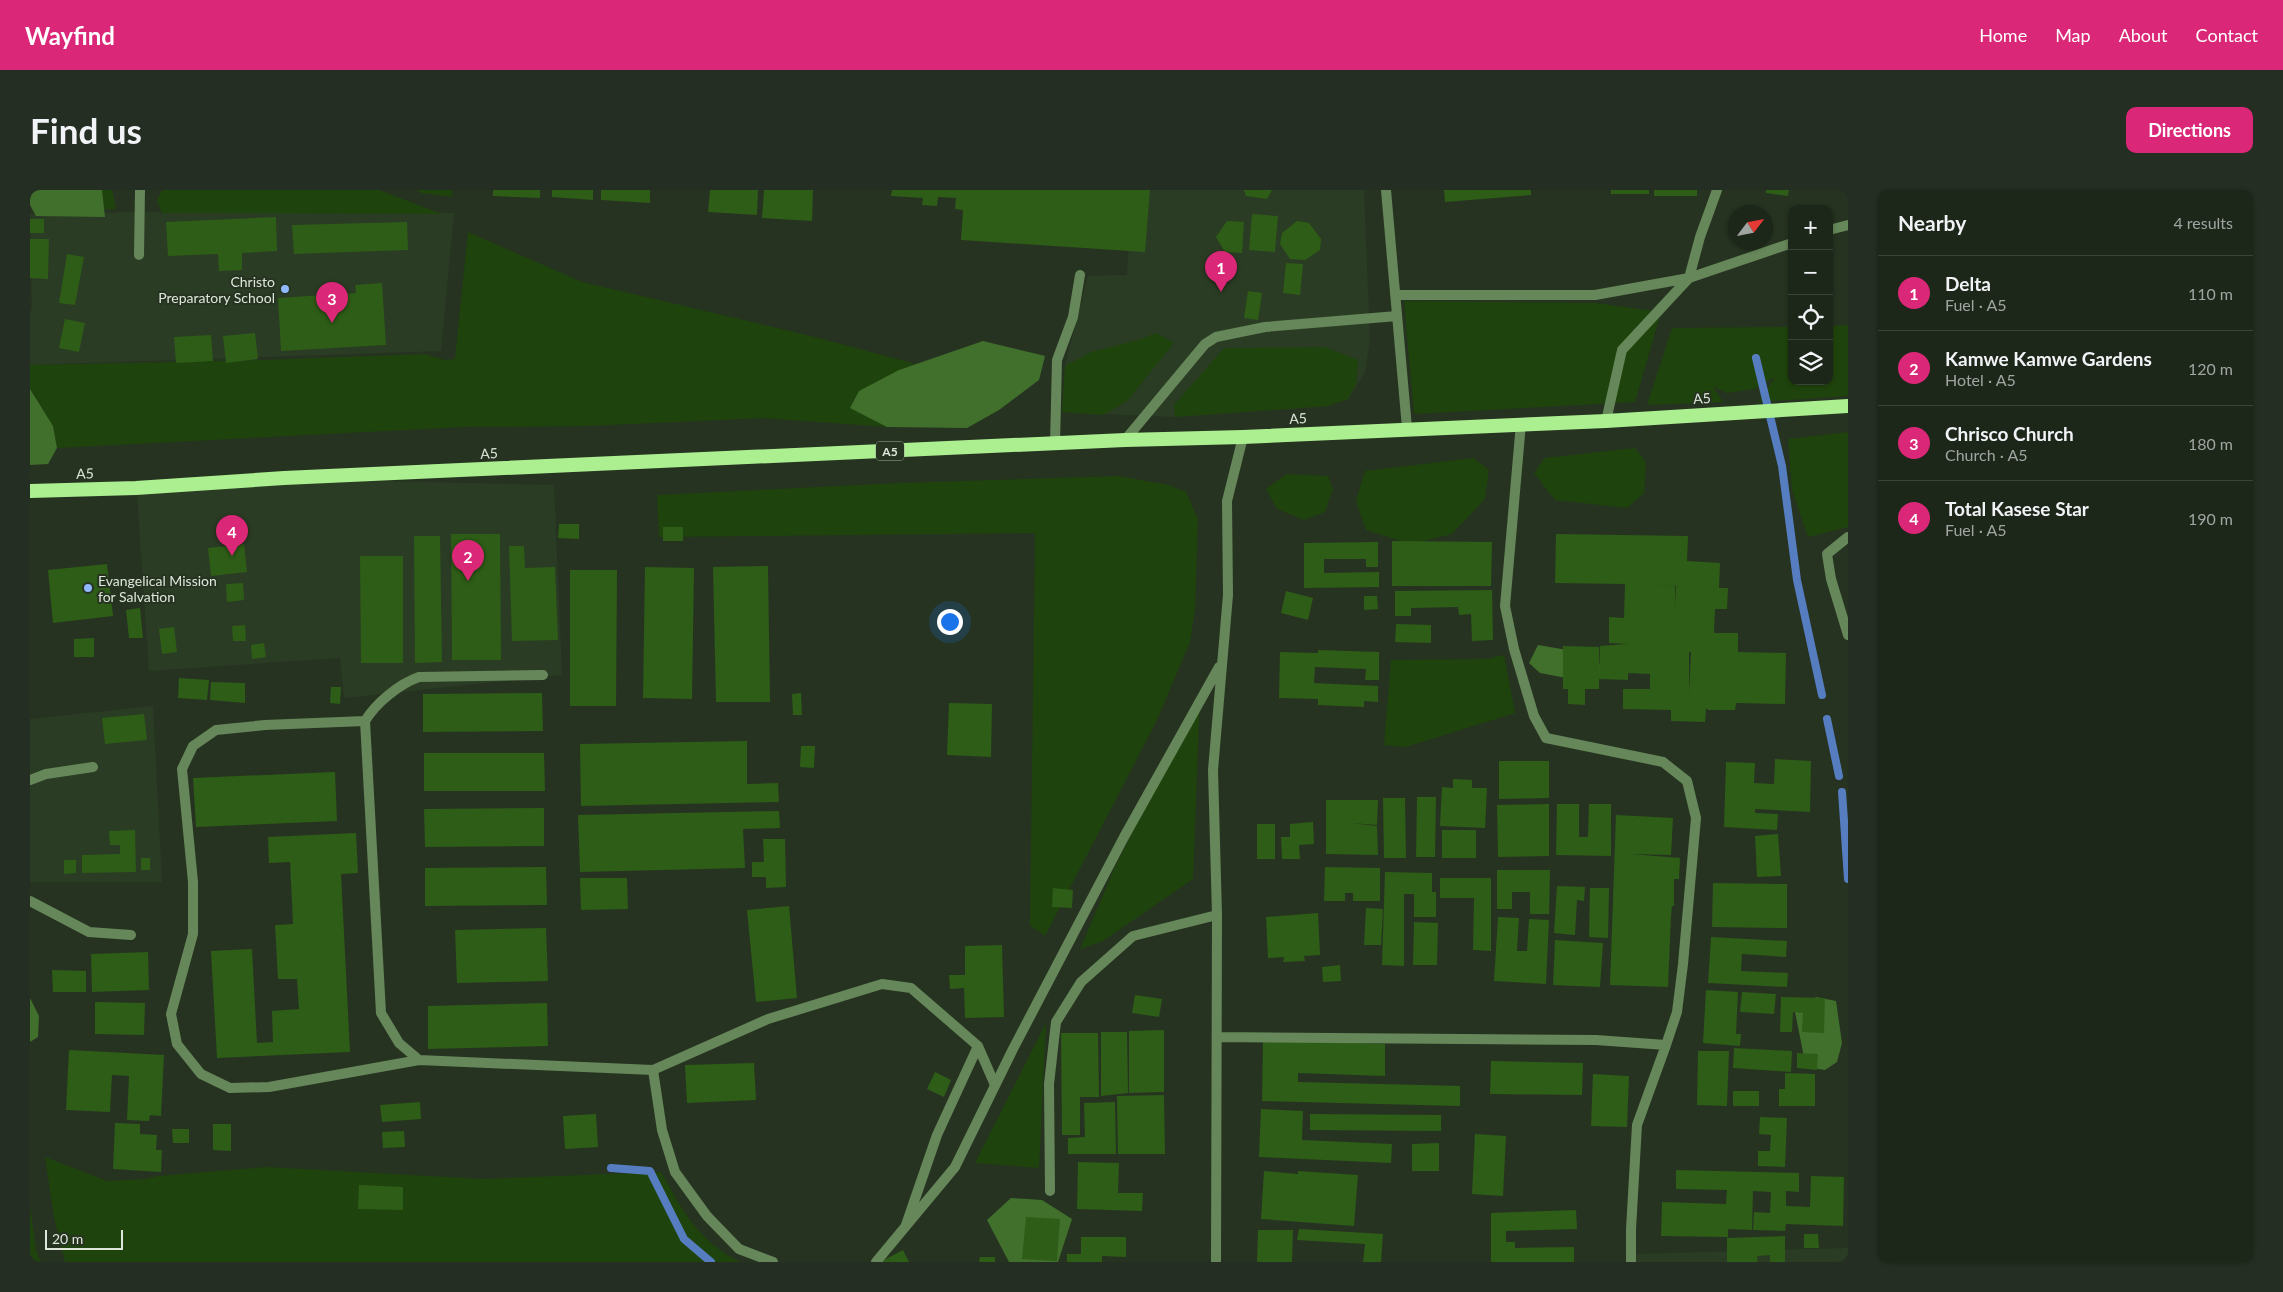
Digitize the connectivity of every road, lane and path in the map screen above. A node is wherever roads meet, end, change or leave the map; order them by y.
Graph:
1 (140, 190) edge
2 (1386, 190) edge
3 (1718, 190) edge
4 (1848, 225) edge
5 (1833, 229) edge
6 (1788, 244) edge
7 (139, 255) dead end
8 (1080, 275) dead end
9 (1689, 278) junction
10 (1395, 295) junction
11 (1397, 316) junction
12 (1848, 406) edge
13 (1606, 421) junction
14 (1521, 423) junction
15 (1407, 428) junction
16 (1243, 437) junction
17 (1125, 440) junction
18 (1055, 444) junction
19 (30, 491) edge
20 (1848, 537) edge
21 (1848, 635) edge
22 (1221, 663) junction
23 (543, 675) dead end
24 (365, 721) junction
25 (93, 767) dead end
26 (30, 780) edge
27 (30, 901) edge
28 (1217, 915) junction
29 (131, 935) dead end
30 (1216, 1037) junction
31 (1666, 1045) junction
32 (978, 1046) junction
33 (419, 1060) junction
34 (653, 1070) junction
35 (995, 1086) junction
36 (1050, 1191) dead end
37 (906, 1226) junction
38 (772, 1262) edge
39 (876, 1262) edge
40 (1216, 1262) edge
41 (1631, 1262) edge

1 - 7 street
2 - 10 street
3 - 9 street
4 - 5 street
6 - 9 street
8 - 18 street
9 - 10 street
9 - 13 street
10 - 11 street
11 - 15 street
11 - 17 street
12 - 13 highway, A5 / A5
13 - 14 highway, A5 / A5
14 - 15 highway, A5 / A5
14 - 31 street
15 - 16 highway, A5 / A5
16 - 17 highway, A5 / A5
16 - 22 street
17 - 18 highway, A5 / A5
18 - 19 highway, A5 / A5
20 - 21 street
22 - 28 street
22 - 35 street
23 - 24 street
24 - 33 street
24 - 33 street
25 - 26 street
27 - 29 street
28 - 30 street
28 - 36 street
30 - 31 street
30 - 40 street
31 - 41 street
32 - 34 street
32 - 35 street
32 - 37 street
33 - 34 street
34 - 38 street
35 - 37 street
37 - 39 street

